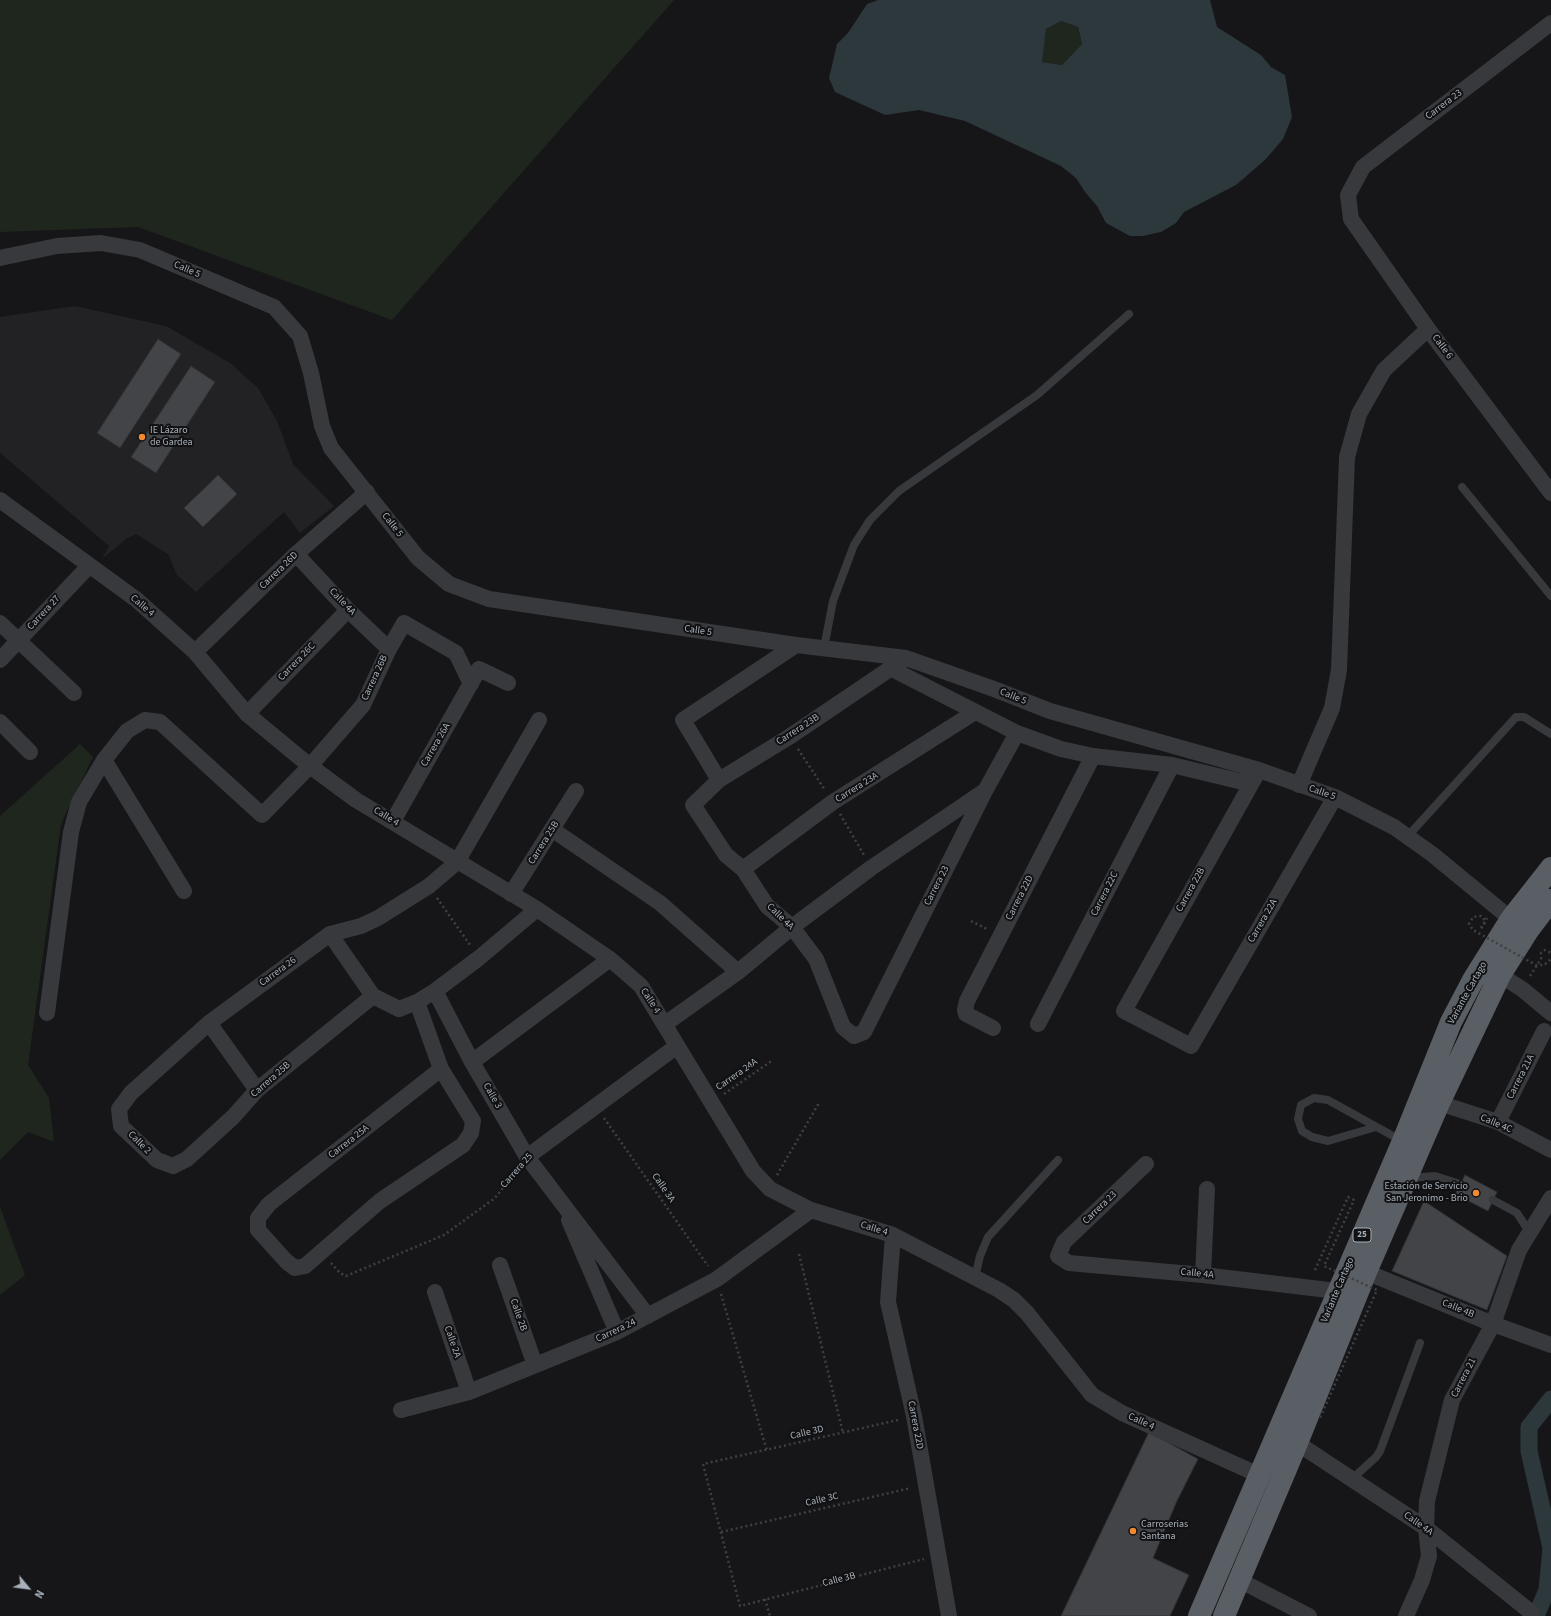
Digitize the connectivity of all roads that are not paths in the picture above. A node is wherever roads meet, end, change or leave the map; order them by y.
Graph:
1 (1551, 23) edge
2 (1348, 195) joint
3 (0, 258) edge
4 (1129, 314) dead end
5 (1428, 329) junction
6 (1462, 488) dead end
7 (367, 492) junction
8 (1551, 493) edge
9 (0, 500) edge
10 (296, 554) junction
11 (88, 566) junction
12 (1551, 596) edge
13 (348, 610) junction
14 (0, 623) edge
15 (19, 640) junction
16 (796, 646) junction
17 (824, 648) junction
18 (389, 649) junction
19 (195, 652) junction
20 (906, 658) junction
21 (0, 660) edge
22 (890, 668) junction
23 (508, 683) dead end
24 (470, 684) junction
25 (74, 693) dead end
26 (975, 712) junction
27 (247, 714) junction
28 (539, 720) dead end
29 (0, 722) edge
30 (1017, 733) junction
31 (1551, 734) edge
32 (30, 752) dead end
33 (1093, 756) junction
34 (104, 760) junction
35 (1172, 765) junction
36 (310, 766) junction
37 (1259, 770) junction
38 (718, 780) junction
39 (1251, 784) junction
40 (1299, 785) junction
41 (576, 791) dead end
42 (985, 791) junction
43 (1335, 797) junction
44 (693, 805) joint
45 (393, 821) junction
46 (553, 830) junction
47 (1407, 837) junction
48 (457, 862) junction
49 (1551, 868) edge
50 (743, 869) junction
51 (184, 891) dead end
52 (511, 894) junction
53 (1551, 900) edge
54 (537, 909) junction
55 (1511, 919) junction
56 (792, 927) junction
57 (330, 934) junction
58 (610, 959) junction
59 (738, 972) junction
60 (1500, 975) junction
61 (435, 991) junction
62 (373, 996) junction
63 (417, 1002) junction
64 (47, 1013) dead end
65 (1551, 1013) edge
66 (209, 1023) junction
67 (665, 1024) junction
68 (1038, 1024) dead end
69 (992, 1028) dead end
70 (1544, 1032) dead end
71 (854, 1036) joint
72 (677, 1046) junction
73 (1191, 1046) joint
74 (472, 1062) junction
75 (441, 1069) junction
76 (257, 1090) junction
77 (1439, 1103) junction
78 (119, 1109) joint
79 (1498, 1122) junction
80 (1376, 1127) junction
81 (1402, 1141) junction
82 (1551, 1150) edge
83 (527, 1157) junction
84 (1058, 1160) dead end
85 (1146, 1164) dead end
86 (173, 1166) joint
87 (1406, 1179) junction
88 (1460, 1184) dead end
89 (1207, 1189) dead end
90 (558, 1195) junction
91 (1551, 1198) edge
92 (1494, 1200) dead end
93 (811, 1210) junction
94 (1530, 1233) junction
95 (893, 1235) junction
96 (1058, 1256) joint
97 (500, 1265) dead end
98 (1366, 1272) junction
99 (1203, 1274) junction
100 (975, 1277) junction
101 (1337, 1291) junction
102 (435, 1292) dead end
103 (648, 1316) junction
104 (1493, 1324) junction
105 (617, 1332) junction
106 (1420, 1343) dead end
107 (1551, 1345) edge
108 (535, 1365) junction
109 (469, 1392) junction
110 (401, 1410) dead end
111 (1297, 1443) junction
112 (1259, 1475) junction
113 (1352, 1479) junction
114 (1426, 1528) junction
115 (1239, 1580) junction
116 (1532, 1613) dead end
117 (948, 1616) edge
118 (1199, 1616) edge
119 (1224, 1616) edge
120 (1309, 1616) edge
121 (1406, 1616) edge

1 - 2 street, Carrera 23
2 - 5 street, Calle 6
3 - 7 street, Calle 5
4 - 17 lane
5 - 8 street, Calle 6
5 - 40 street
6 - 12 lane
7 - 10 street, Carrera 26D
7 - 16 street, Calle 5
9 - 11 street, Calle 4
10 - 13 street, Calle 4A
10 - 19 street, Carrera 26D
11 - 15 street, Carrera 27
11 - 19 street, Calle 4
13 - 18 street, Calle 4A
13 - 27 street, Carrera 26C
14 - 15 street
15 - 21 street, Carrera 27
15 - 25 street
16 - 17 street, Calle 5
16 - 38 street
17 - 20 street, Calle 5
18 - 24 street, Carrera 26B
18 - 36 street, Carrera 26B
19 - 27 street, Calle 4
20 - 22 street, Carrera 23B
20 - 37 street, Calle 5
22 - 26 street
22 - 38 street, Carrera 23B
23 - 24 street, Carrera 26A
24 - 45 street, Carrera 26A
26 - 30 street
26 - 50 street, Carrera 23A
27 - 36 street, Calle 4
28 - 48 street, Carrera 26
29 - 32 street
30 - 33 street
30 - 42 street, Carrera 23
31 - 47 lane
33 - 35 street
33 - 69 street, Carrera 22D
34 - 36 street, Carrera 26B
34 - 51 street
34 - 64 street
35 - 39 street
35 - 68 street, Carrera 22C
36 - 45 street, Calle 4
37 - 39 street, Carrera 22B
37 - 40 street, Calle 5
38 - 44 street, Carrera 23B
39 - 73 street, Carrera 22B
40 - 43 street, Calle 5
41 - 46 street, Carrera 25B
42 - 56 street
42 - 71 street, Carrera 23
43 - 47 street, Calle 5
43 - 73 street, Carrera 22A
44 - 50 street, Calle 4A
45 - 48 street, Calle 4
46 - 52 street, Carrera 25B
46 - 59 street
47 - 55 street, Calle 5
48 - 52 street, Calle 4
48 - 57 street, Carrera 26
49 - 55 highway, Variante Cartago / 25
50 - 56 street, Calle 4A
52 - 54 street, Calle 4
53 - 60 highway, Variante Cartago / 25
54 - 58 street, Calle 4
54 - 61 street
55 - 81 highway, Variante Cartago / 25
56 - 59 street
56 - 71 street, Calle 4A
57 - 62 street
57 - 66 street, Carrera 26
58 - 67 street, Calle 4
58 - 74 street
59 - 67 street
60 - 65 street
60 - 77 highway, Variante Cartago / 25
61 - 63 street
61 - 74 street, Calle 3
62 - 63 street
62 - 76 street, Carrera 25B
63 - 75 street
66 - 76 street
66 - 78 street, Carrera 26
67 - 72 street, Calle 4
70 - 79 street, Carrera 21A
72 - 83 street, Carrera 25
72 - 93 street, Calle 4
74 - 83 street, Calle 3
75 - 75 street, Carrera 25A
76 - 86 street, Carrera 25B
77 - 79 street, Calle 4C
77 - 87 highway, Variante Cartago / 25
78 - 86 street, Calle 2
79 - 82 street, Calle 4C
80 - 80 lane
80 - 81 lane
81 - 101 highway, Variante Cartago / 25
83 - 90 street, Calle 3
84 - 100 lane
85 - 96 street, Carrera 23
87 - 88 lane
87 - 98 highway, Variante Cartago / 25
89 - 99 street
90 - 103 street, Calle 3
90 - 105 street, Calle 3
91 - 94 street, Carrera 21
92 - 94 lane
93 - 95 street, Calle 4
93 - 103 street, Carrera 24
94 - 104 street, Carrera 21
95 - 100 street, Calle 4
95 - 117 street, Carrera 22D
96 - 99 street, Calle 4A
97 - 108 street, Calle 2B
98 - 104 street, Calle 4B
98 - 111 highway, Variante Cartago / 25
99 - 101 street, Calle 4A
100 - 112 street, Calle 4
101 - 112 highway, Variante Cartago / 25
102 - 109 street, Calle 2A
103 - 105 street, Carrera 24
104 - 107 street, Calle 4B
104 - 114 street, Carrera 21
105 - 108 street, Carrera 24
106 - 113 lane
108 - 109 street, Carrera 24
109 - 110 street, Carrera 24
111 - 113 street, Calle 4A
111 - 115 highway, Variante Cartago / 25
112 - 118 highway, Variante Cartago / 25
113 - 114 street, Calle 4A
114 - 116 street, Calle 4A
114 - 121 street, Carrera 21
115 - 119 highway, Variante Cartago / 25
115 - 120 street

